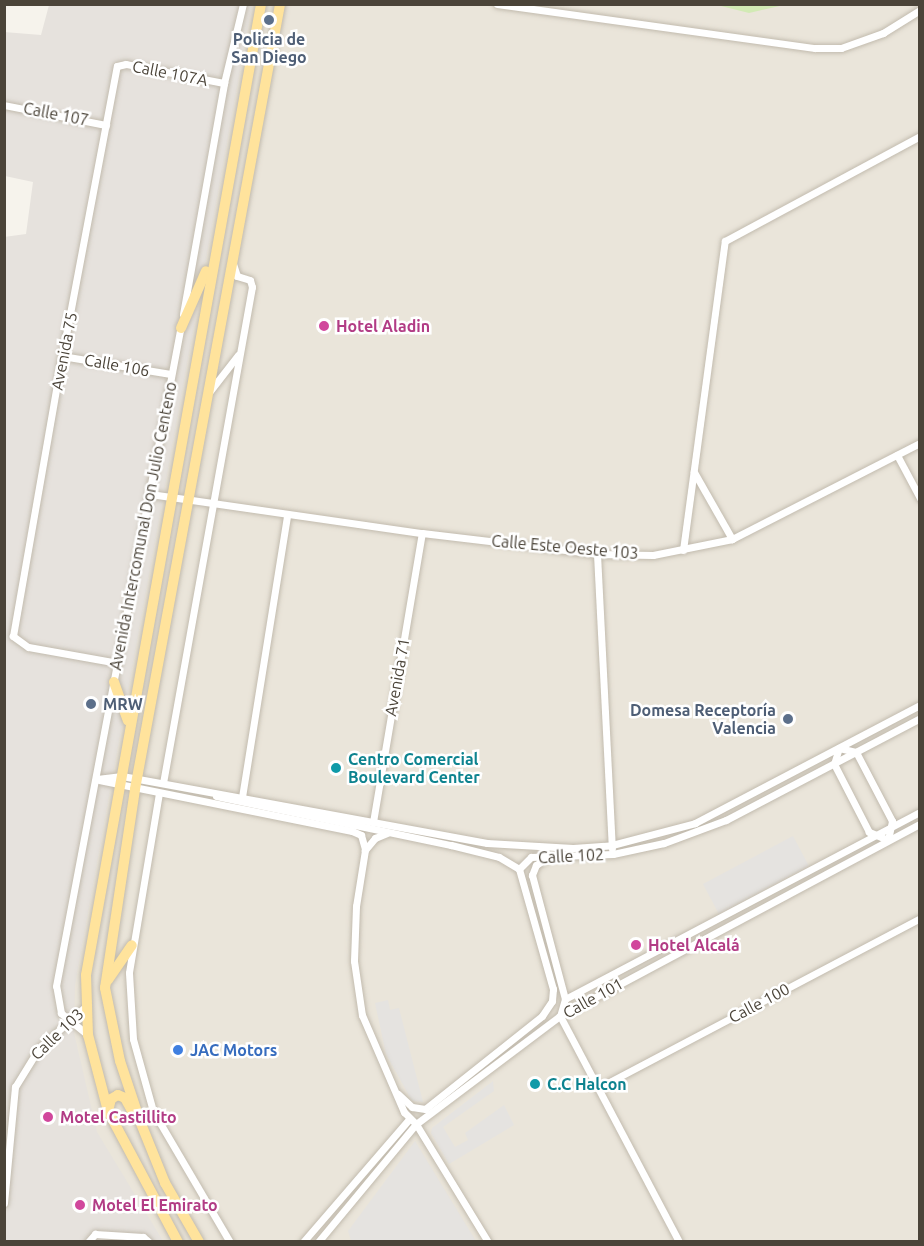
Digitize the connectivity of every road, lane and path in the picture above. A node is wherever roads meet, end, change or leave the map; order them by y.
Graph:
1 (243, 4) edge
2 (261, 4) edge
3 (280, 4) edge
4 (497, 4) edge
5 (920, 10) edge
6 (117, 66) joint
7 (224, 83) junction
8 (4, 105) edge
9 (106, 125) junction
10 (920, 136) edge
11 (213, 254) junction
12 (232, 261) junction
13 (181, 328) junction
14 (240, 353) junction
15 (62, 356) junction
16 (171, 374) junction
17 (208, 393) junction
18 (920, 443) edge
19 (897, 455) junction
20 (694, 472) junction
21 (150, 494) junction
22 (171, 497) junction
23 (920, 498) edge
24 (188, 499) junction
25 (212, 503) junction
26 (287, 515) junction
27 (422, 533) junction
28 (732, 539) junction
29 (683, 550) junction
30 (597, 554) junction
31 (118, 663) junction
32 (114, 682) junction
33 (920, 705) edge
34 (920, 718) edge
35 (129, 724) junction
36 (839, 748) junction
37 (856, 752) junction
38 (834, 764) junction
39 (97, 779) junction
40 (120, 781) junction
41 (163, 783) junction
42 (137, 784) junction
43 (208, 792) junction
44 (159, 793) junction
45 (242, 797) junction
46 (920, 812) edge
47 (373, 822) junction
48 (920, 824) edge
49 (892, 826) junction
50 (390, 832) junction
51 (873, 837) junction
52 (888, 840) junction
53 (612, 845) junction
54 (365, 850) junction
55 (613, 854) junction
56 (545, 858) junction
57 (519, 869) junction
58 (759, 897) junction
59 (765, 906) junction
60 (920, 918) edge
61 (132, 945) junction
62 (541, 947) junction
63 (553, 952) junction
64 (617, 973) junction
65 (622, 982) junction
66 (105, 988) junction
67 (566, 999) junction
68 (86, 1006) junction
69 (560, 1016) junction
70 (68, 1020) junction
71 (522, 1032) junction
72 (88, 1035) junction
73 (529, 1040) junction
74 (598, 1088) junction
75 (398, 1094) junction
76 (108, 1112) junction
77 (409, 1119) junction
78 (140, 1121) junction
79 (417, 1124) junction
80 (4, 1203) edge
81 (88, 1242) edge
82 (149, 1242) edge
83 (178, 1242) edge
84 (199, 1242) edge
85 (230, 1242) edge
86 (303, 1242) edge
87 (318, 1242) edge
88 (488, 1242) edge
89 (679, 1242) edge

1 - 7 street, Avenida Intercomunal Don Julio Centeno
2 - 11 main road, Avenida Intercomunal Don Julio Centeno
3 - 12 main road
4 - 5 street
6 - 7 street, Calle 107A
6 - 9 street, Avenida 75
7 - 13 street, Avenida Intercomunal Don Julio Centeno
8 - 9 street, Calle 107
9 - 15 street, Avenida 75
10 - 20 street
11 - 13 main road
11 - 22 main road, Avenida Intercomunal Don Julio Centeno
12 - 14 street
12 - 17 main road
13 - 16 street, Avenida Intercomunal Don Julio Centeno
14 - 17 street
14 - 25 street
15 - 16 street, Calle 106
15 - 31 street, Avenida 75
16 - 21 street, Avenida Intercomunal Don Julio Centeno
17 - 24 main road
18 - 19 street, Calle Este Oeste 103
19 - 23 street
19 - 28 street, Calle Este Oeste 103
20 - 28 street
20 - 29 street
21 - 22 street, Calle Este Oeste 103
21 - 31 street, Avenida Intercomunal Don Julio Centeno
22 - 24 street, Calle Este Oeste 103
22 - 35 main road, Avenida Intercomunal Don Julio Centeno
24 - 25 street, Calle Este Oeste 103
24 - 42 main road
25 - 26 street, Calle Este Oeste 103
25 - 41 street
26 - 27 street, Calle Este Oeste 103
26 - 45 street
27 - 30 street, Calle Este Oeste 103
27 - 47 street, Avenida 71
28 - 29 street, Calle Este Oeste 103
29 - 30 street, Calle Este Oeste 103
30 - 53 street
31 - 32 street, Avenida Intercomunal Don Julio Centeno
32 - 35 main road
32 - 39 street, Avenida Intercomunal Don Julio Centeno
33 - 36 street, Calle 102
34 - 37 street, Calle 102
35 - 40 main road, Avenida Intercomunal Don Julio Centeno
36 - 37 street
36 - 38 street
36 - 53 street, Calle 102
37 - 38 street, Calle 102
37 - 49 street
38 - 51 street
38 - 55 street, Calle 102
39 - 40 street, Calle 102
39 - 70 street, Avenida Intercomunal Don Julio Centeno
40 - 42 street, Calle 102
40 - 68 main road, Avenida Intercomunal Don Julio Centeno
41 - 42 street, Calle 102
41 - 43 street, Calle 102
42 - 44 street, Calle 102
42 - 66 main road
43 - 45 street, Calle 102
43 - 50 street, Calle 102
44 - 54 street, Calle 102
44 - 61 street
45 - 47 street, Calle 102
46 - 49 street, Calle 101
47 - 53 street, Calle 102
48 - 52 street, Calle 101
49 - 51 street, Calle 101
49 - 52 street
50 - 54 street
50 - 57 street, Calle 102
51 - 52 street
51 - 58 street, Calle 101
52 - 59 street, Calle 101
53 - 55 street
54 - 75 street
55 - 56 street, Calle 102
56 - 57 street, Calle 102
56 - 63 street
57 - 62 street
58 - 59 street
58 - 64 street, Calle 101
59 - 65 street, Calle 101
60 - 74 street, Calle 100
61 - 66 main road
61 - 85 street
62 - 63 street
62 - 71 street
63 - 67 street
64 - 65 street
64 - 67 street, Calle 101
65 - 69 street, Calle 101
66 - 78 main road
67 - 69 street
68 - 70 street, Calle 103
68 - 72 main road, Avenida Intercomunal Don Julio Centeno
69 - 73 street, Calle 101
69 - 74 street
70 - 72 street, Avenida Intercomunal Don Julio Centeno
70 - 80 street, Calle 103
71 - 73 street
71 - 75 street
72 - 76 main road, Avenida Intercomunal Don Julio Centeno
73 - 79 street, Calle 101
74 - 89 street
75 - 77 street
76 - 78 main road
76 - 83 main road, Avenida Intercomunal Don Julio Centeno
77 - 79 street
77 - 86 street
78 - 84 main road
79 - 87 street, Calle 101
79 - 88 street
81 - 82 street

